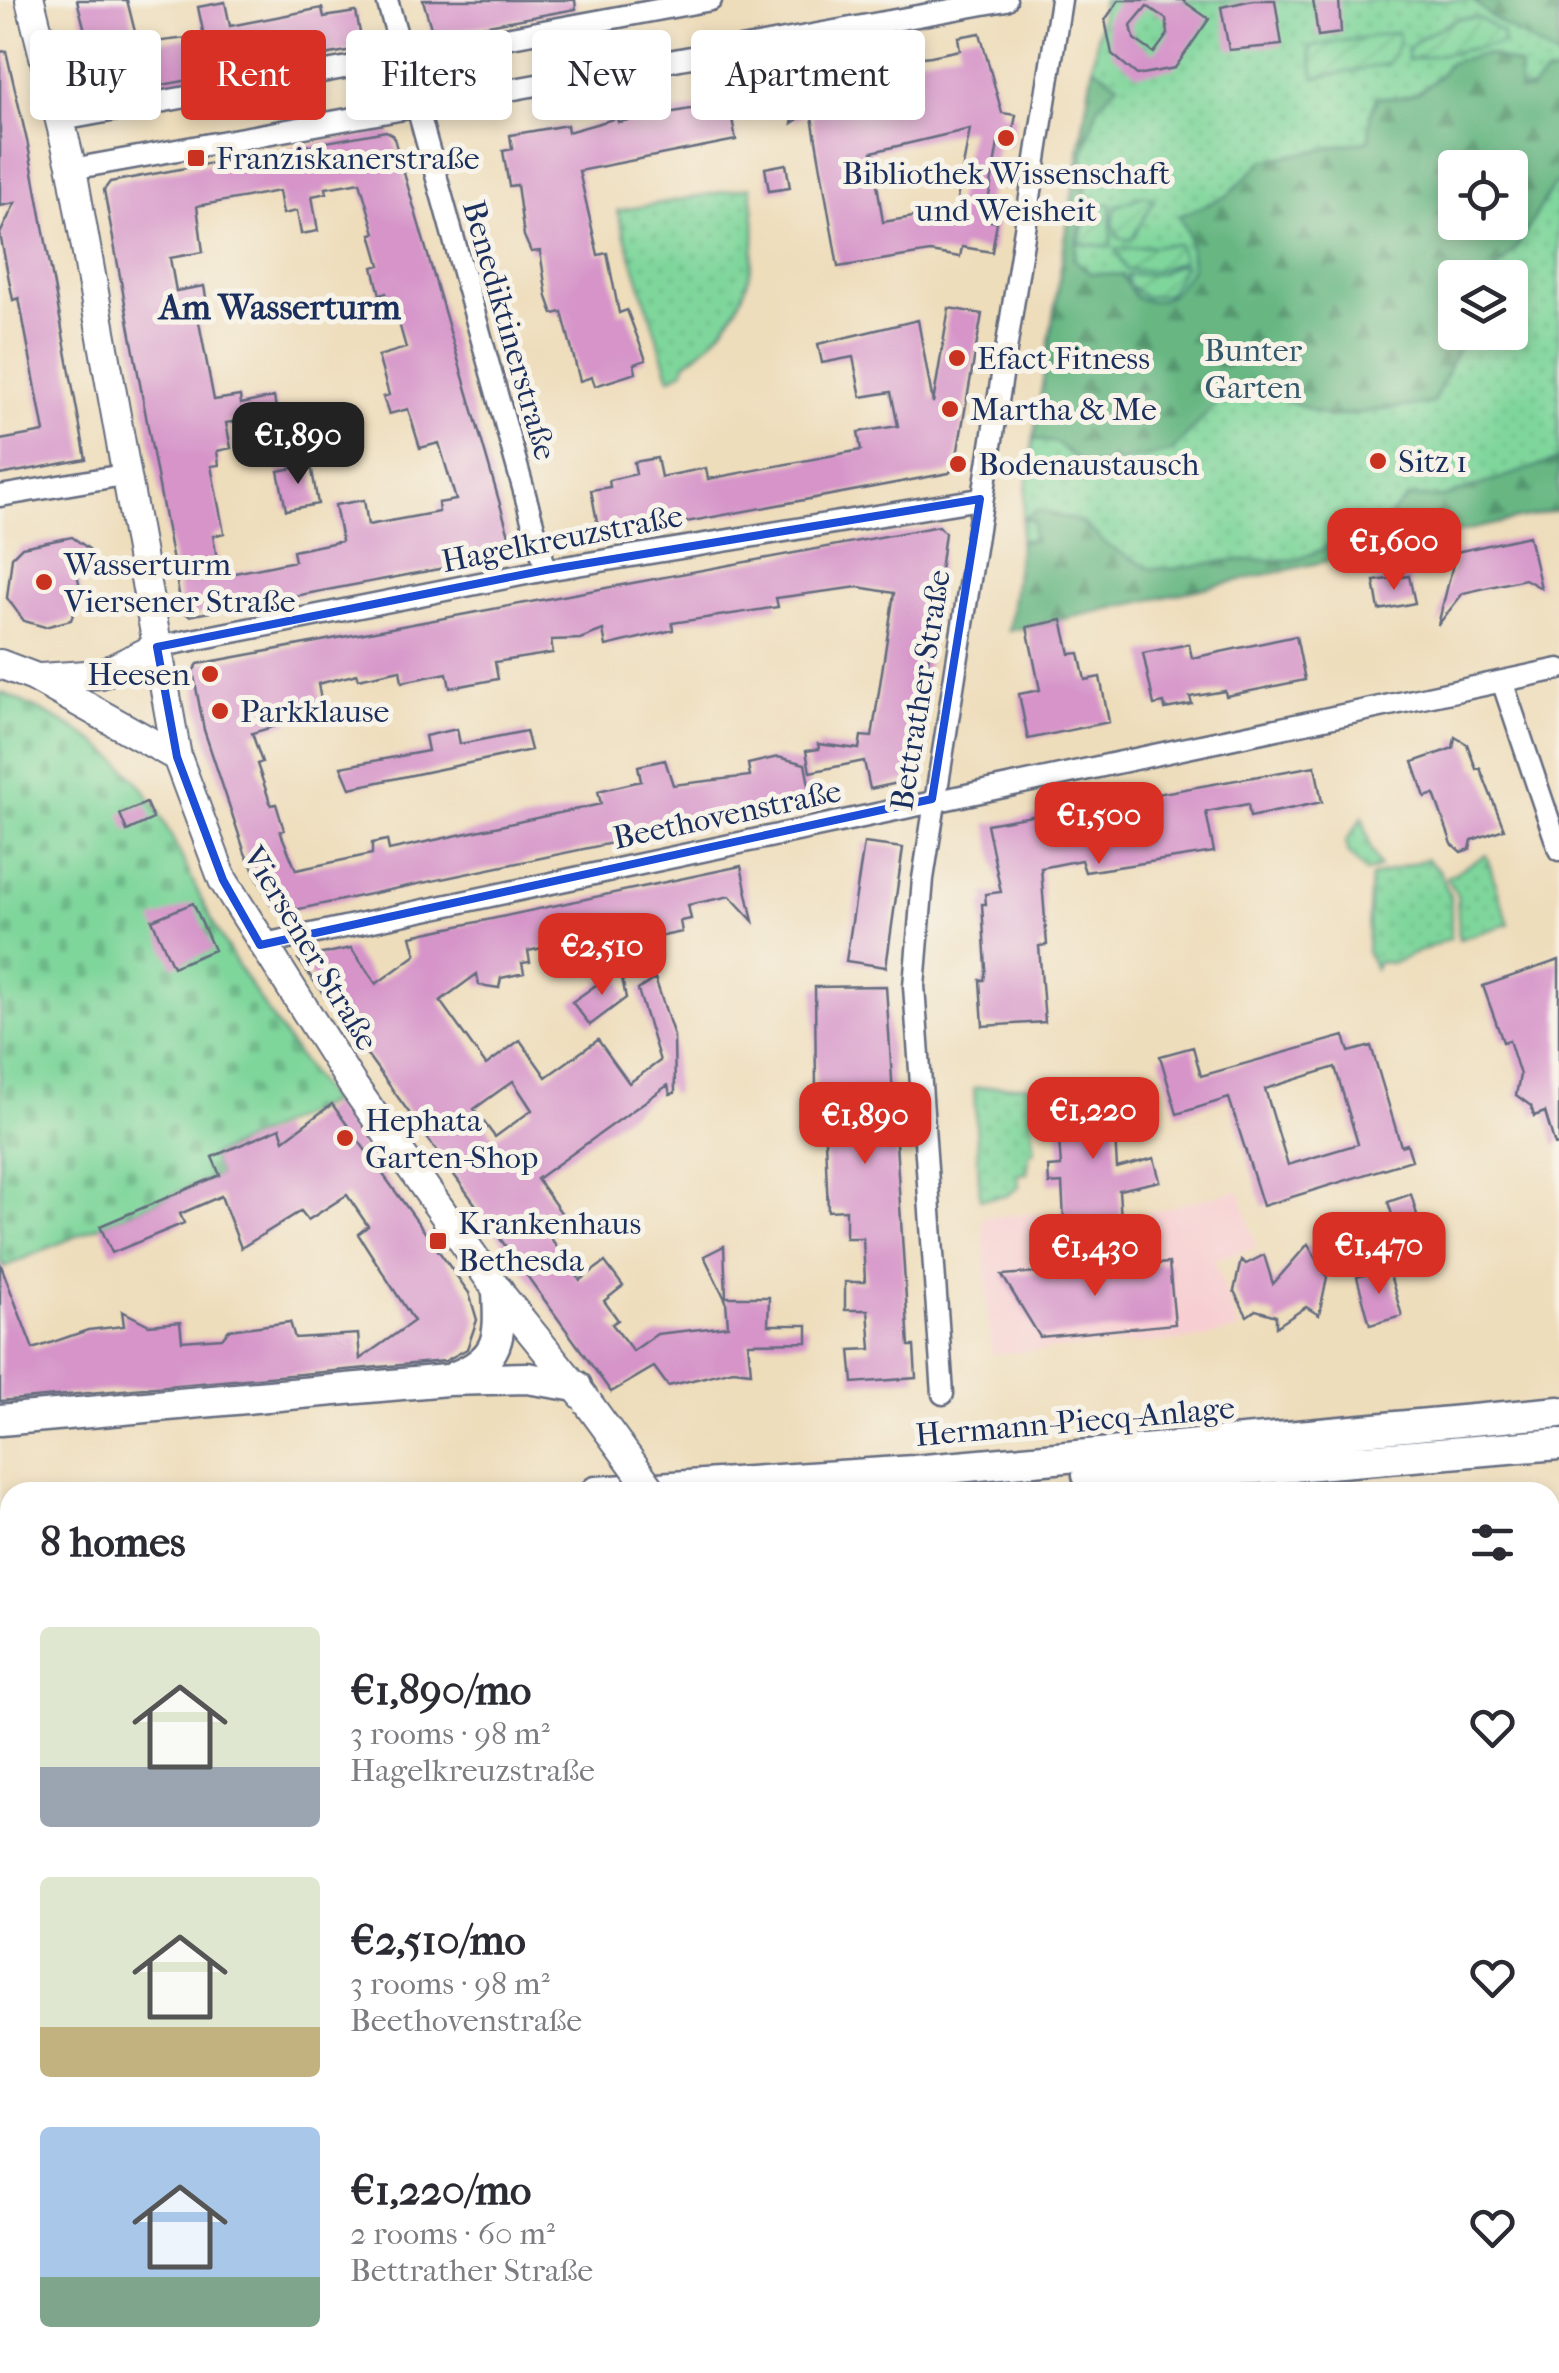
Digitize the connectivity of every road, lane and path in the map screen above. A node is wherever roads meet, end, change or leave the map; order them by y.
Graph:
1 (30, 0) edge
2 (387, 0) edge
3 (711, 0) edge
4 (1006, 0) edge
5 (1062, 0) edge
6 (38, 30) edge
7 (396, 30) edge
8 (512, 36) edge
9 (346, 67) edge
10 (512, 90) edge
11 (161, 101) edge
12 (62, 120) edge
13 (346, 120) edge
14 (421, 120) edge
15 (72, 170) junction
16 (129, 474) junction
17 (0, 496) edge
18 (980, 499) junction
19 (546, 570) junction
20 (157, 647) junction
21 (0, 664) edge
22 (1559, 669) edge
23 (34, 677) junction
24 (1502, 681) junction
25 (178, 757) junction
26 (932, 799) junction
27 (1559, 850) edge
28 (260, 944) junction
29 (498, 1291) junction
30 (447, 1380) junction
31 (943, 1394) dead end
32 (582, 1395) junction
33 (1559, 1412) edge
34 (0, 1420) edge
35 (1559, 1444) edge
36 (646, 1482) edge
37 (743, 1482) edge
38 (996, 1482) edge

1 - 6 main road, Viersener Straße
2 - 7 street
3 - 8 street
4 - 10 street
5 - 18 street, Bettrather Straße
9 - 11 street
12 - 15 main road, Viersener Straße
13 - 15 street
14 - 19 street, Benediktinerstraße
15 - 16 main road, Viersener Straße
16 - 17 street
16 - 20 main road, Viersener Straße
18 - 19 street, Hagelkreuzstraße
18 - 26 street, Bettrather Straße
19 - 20 street, Hagelkreuzstraße
20 - 23 main road
20 - 25 main road, Viersener Straße
21 - 23 main road
22 - 24 street, Beethovenstraße
23 - 25 main road
24 - 26 street, Beethovenstraße
24 - 27 street
25 - 28 main road, Viersener Straße
26 - 28 street, Beethovenstraße
26 - 31 street, Bettrather Straße
28 - 29 main road, Viersener Straße
29 - 30 main road
29 - 32 main road, Viersener Straße
30 - 32 main road
30 - 34 main road
32 - 36 main road, Viersener Straße, bridge
33 - 37 main road, Hermann-Piecq-Anlage
35 - 38 main road, Hermann-Piecq-Anlage

